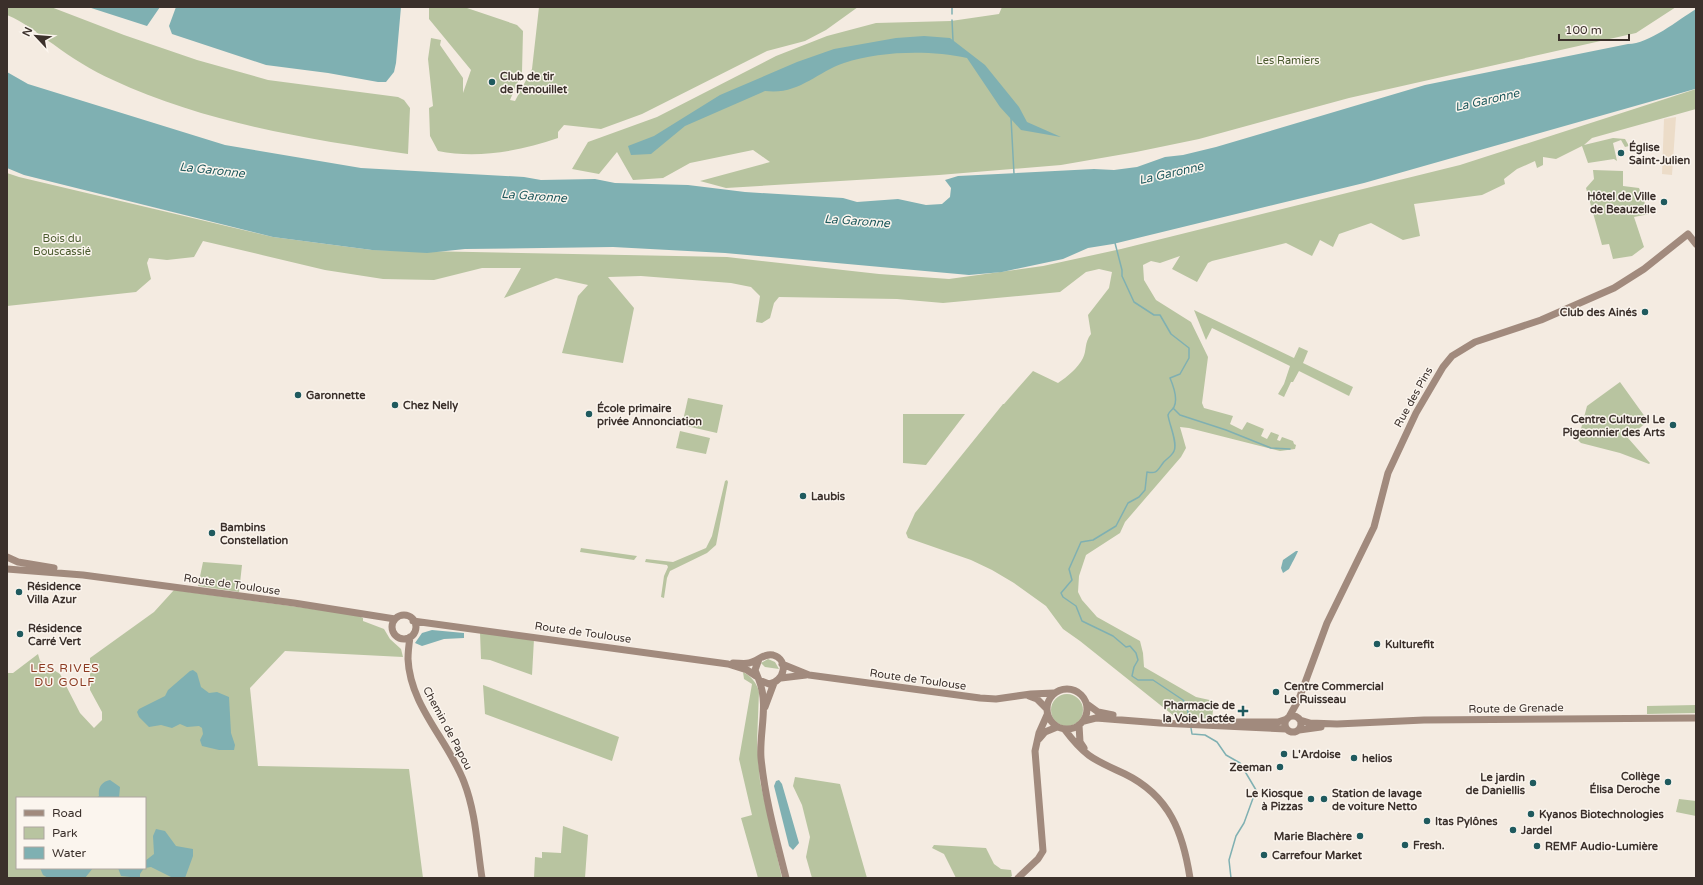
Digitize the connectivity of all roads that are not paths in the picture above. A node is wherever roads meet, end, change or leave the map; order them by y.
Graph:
1 (1696, 244) edge
2 (7, 557) edge
3 (7, 569) edge
4 (83, 575) junction
5 (377, 617) junction
6 (395, 619) junction
7 (413, 621) junction
8 (434, 624) junction
9 (392, 629) junction
10 (415, 630) junction
11 (410, 637) junction
12 (401, 639) junction
13 (408, 658) junction
14 (759, 659) junction
15 (728, 664) junction
16 (782, 664) junction
17 (809, 675) junction
18 (758, 678) junction
19 (781, 678) junction
20 (774, 683) junction
21 (1054, 693) junction
22 (1025, 696) junction
23 (1298, 699) junction
24 (1087, 704) junction
25 (763, 711) junction
26 (1047, 711) junction
27 (1288, 718) junction
28 (1696, 718) edge
29 (1300, 719) junction
30 (1131, 720) junction
31 (1082, 723) junction
32 (1337, 724) junction
33 (1196, 725) junction
34 (1057, 727) junction
35 (1286, 729) junction
36 (1065, 730) junction
37 (1299, 730) junction
38 (1037, 740) junction
39 (1095, 760) junction
40 (482, 878) edge
41 (786, 878) edge
42 (1018, 878) edge
43 (1190, 878) edge

1 - 23 main road, Rue des Pins
2 - 4 main road, Route de Toulouse
3 - 4 main road, Route de Toulouse
4 - 5 main road, Route de Toulouse
5 - 6 main road, Route de Toulouse
5 - 9 main road, Route de Toulouse
6 - 7 main road
6 - 9 main road
7 - 8 main road, Route de Toulouse
7 - 10 main road
8 - 10 main road, Route de Toulouse
8 - 15 main road, Route de Toulouse
9 - 12 main road
10 - 11 main road
11 - 12 main road
11 - 13 main road, Chemin de Papou
12 - 13 main road, Chemin de Papou
13 - 40 main road, Chemin de Papou
14 - 15 main road, Route de Toulouse
14 - 16 main road
14 - 18 main road
15 - 18 main road, Route de Toulouse
16 - 17 main road, Route de Toulouse
16 - 19 main road
17 - 19 main road, Route de Toulouse
17 - 22 main road, Route de Toulouse
18 - 20 main road
18 - 25 main road
19 - 20 main road
20 - 25 main road
21 - 22 main road, Route de Toulouse
21 - 24 main road
21 - 26 main road
22 - 26 main road
23 - 27 main road, Rue des Pins
23 - 29 main road, Rue des Pins
24 - 30 main road
24 - 31 main road
25 - 41 main road
26 - 34 main road
26 - 38 main road
27 - 29 main road
27 - 33 main road
27 - 35 main road
28 - 32 main road, Route de Grenade
29 - 32 main road, Route de Grenade
29 - 37 main road
30 - 31 main road
30 - 33 main road
31 - 36 main road
31 - 39 main road
32 - 37 main road, Route de Grenade
33 - 35 main road
34 - 36 main road
34 - 38 main road
35 - 37 main road
36 - 39 main road
38 - 42 main road
39 - 43 main road

